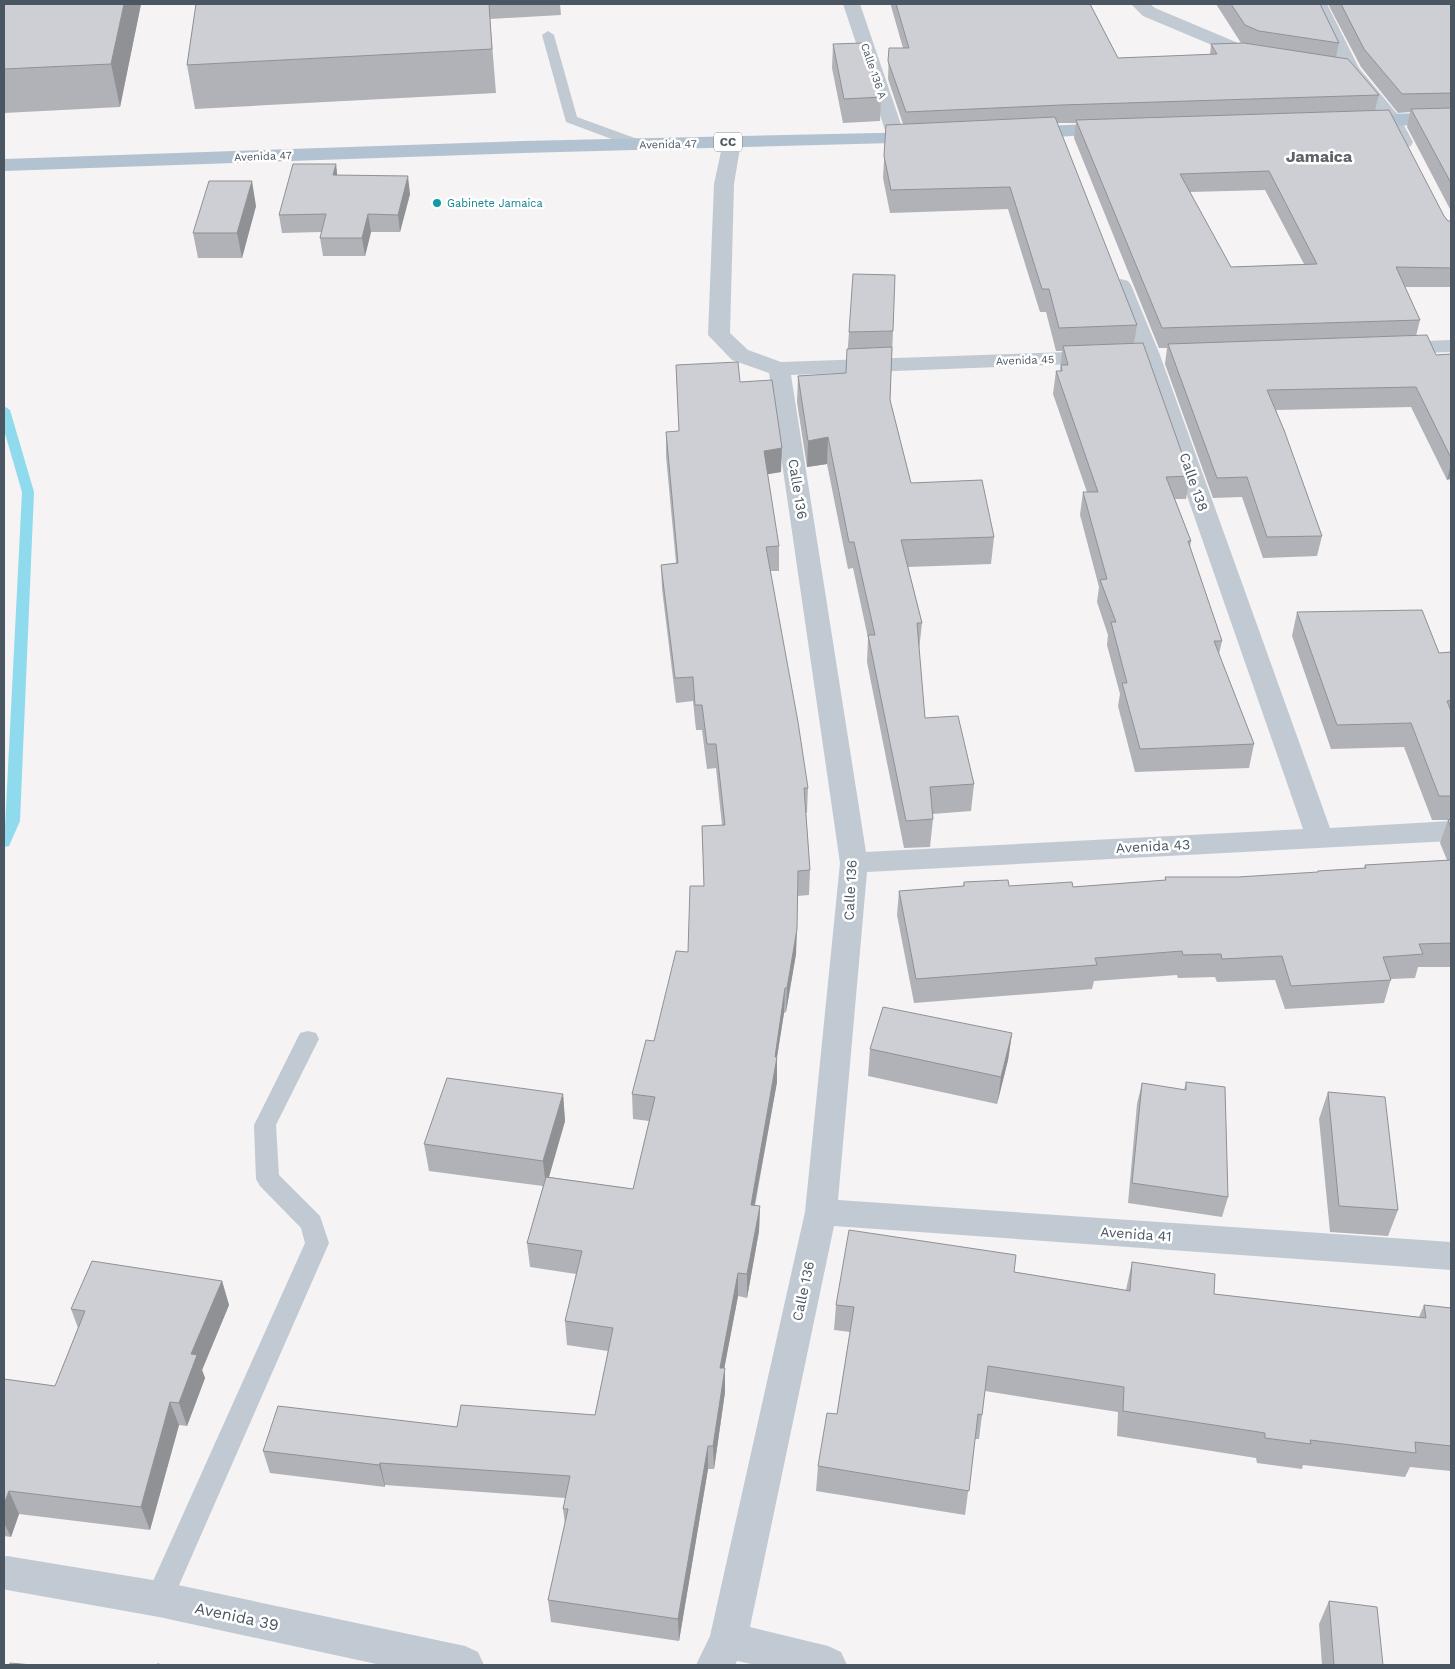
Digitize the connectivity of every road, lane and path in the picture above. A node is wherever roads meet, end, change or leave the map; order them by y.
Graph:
1 (851, 4) edge
2 (1140, 4) edge
3 (1320, 4) edge
4 (548, 35) dead end
5 (1269, 59) edge
6 (1333, 68) edge
7 (1351, 70) junction
8 (1451, 118) edge
9 (1392, 120) junction
10 (1344, 122) edge
11 (1128, 129) edge
12 (1002, 134) edge
13 (945, 136) edge
14 (897, 139) junction
15 (732, 142) junction
16 (638, 144) junction
17 (1410, 155) edge
18 (4, 165) edge
19 (1113, 266) edge
20 (1451, 346) edge
21 (1373, 349) edge
22 (1141, 356) junction
23 (780, 370) junction
24 (1451, 830) edge
25 (1319, 836) junction
26 (854, 863) junction
27 (308, 1039) dead end
28 (820, 1212) junction
29 (1451, 1256) edge
30 (7, 1573) dead end
31 (159, 1599) junction
32 (722, 1653) edge
33 (465, 1665) edge
34 (828, 1665) edge

1 - 14 street, Calle 136 A
2 - 5 street
3 - 7 street
4 - 16 lane
6 - 7 street
7 - 9 street
8 - 9 main road
9 - 10 main road
9 - 17 street
11 - 12 main road
13 - 14 main road, Avenida 47 / CC
14 - 15 main road, Avenida 47 / CC
15 - 16 main road, Avenida 47 / CC
15 - 23 street
16 - 18 main road, Avenida 47 / CC
19 - 22 street, Calle 138
20 - 21 street
22 - 23 street, Avenida 45
22 - 25 street, Calle 138
23 - 26 street, Calle 136
24 - 25 street, Avenida 43
25 - 26 street, Avenida 43
26 - 28 street, Calle 136
27 - 31 lane
28 - 29 street, Avenida 41
28 - 32 street, Calle 136
30 - 31 street, Avenida 39
31 - 33 street, Avenida 39
32 - 34 street

